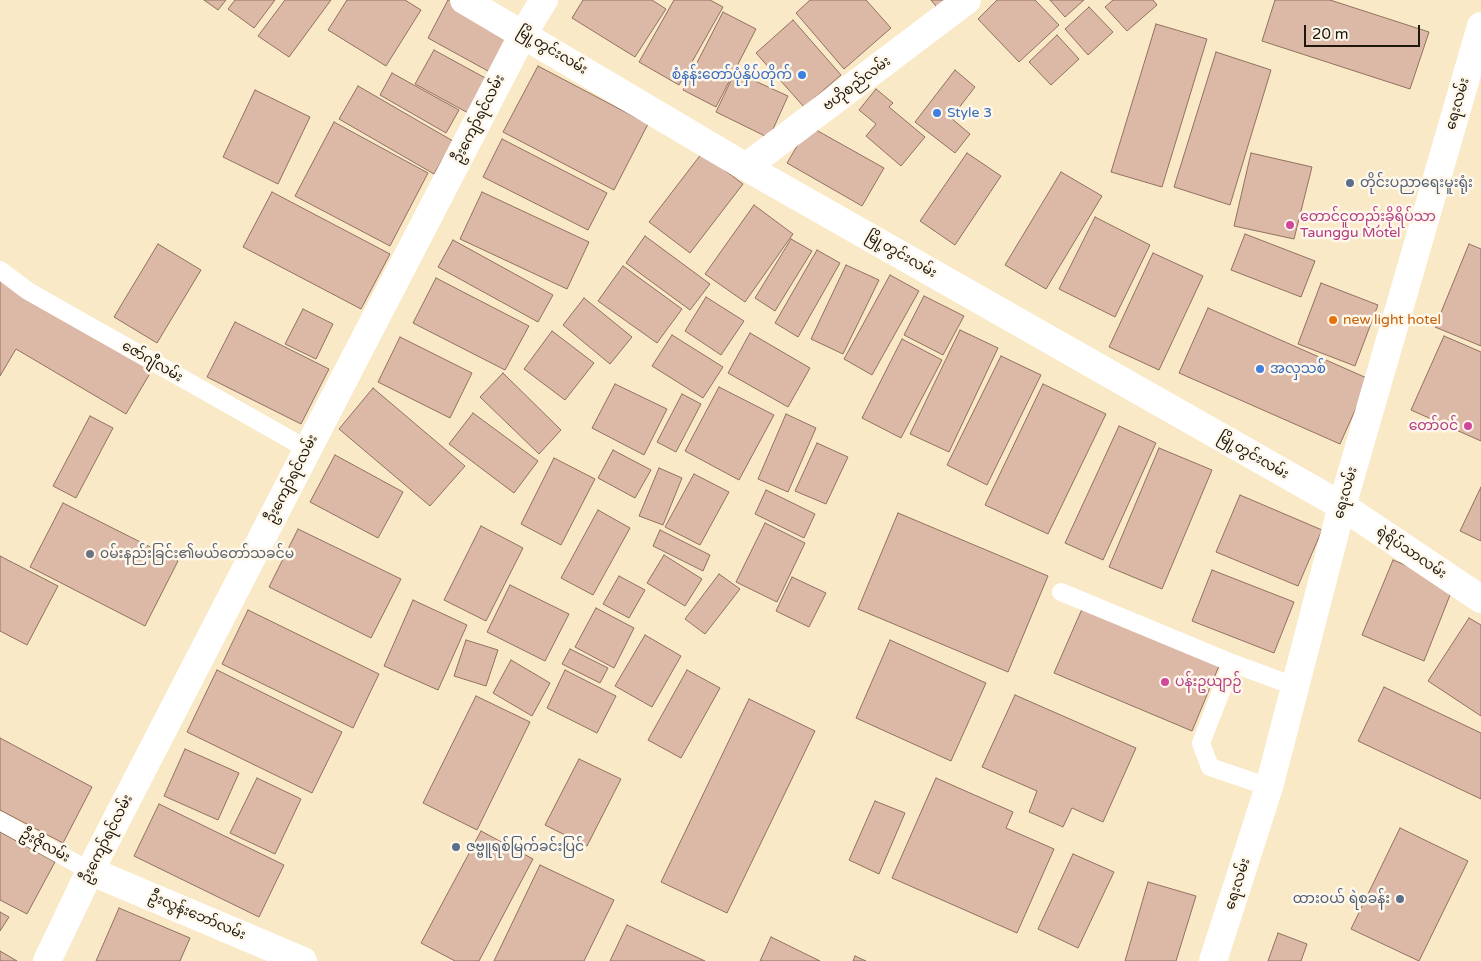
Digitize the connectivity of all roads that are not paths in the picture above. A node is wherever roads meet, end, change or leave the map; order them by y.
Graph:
1 (464, 0) edge
2 (544, 0) edge
3 (967, 0) edge
4 (1481, 26) edge
5 (523, 34) junction
6 (746, 167) junction
7 (0, 270) edge
8 (307, 450) junction
9 (1342, 506) junction
10 (1060, 592) dead end
11 (1481, 599) edge
12 (1232, 663) junction
13 (1294, 686) junction
14 (1269, 787) junction
15 (0, 821) edge
16 (90, 871) junction
17 (46, 961) edge
18 (303, 961) edge
19 (1213, 961) edge

1 - 5 street, မြို့တွင်းလမ်း
2 - 5 street, ဦးကျော်ရင်လမ်း
3 - 6 street, ဗဟိုစည်လမ်း
4 - 9 street, ရေးလမ်း
5 - 6 street, မြို့တွင်းလမ်း
5 - 8 street, ဦးကျော်ရင်လမ်း
6 - 9 street, မြို့တွင်းလမ်း
7 - 8 lane, ဇော်ဂျီလမ်း
8 - 16 street, ဦးကျော်ရင်လမ်း
9 - 11 street, ရဲရိပ်သာလမ်း
9 - 13 street, ရေးလမ်း
10 - 12 lane
12 - 13 lane
12 - 14 lane
13 - 14 street, ရေးလမ်း
14 - 19 street, ရေးလမ်း
15 - 16 lane, ဦးဇိုလမ်း
16 - 17 street, ဦးကျော်ရင်လမ်း
16 - 18 street, ဦးလွန်းဘော်လမ်း

